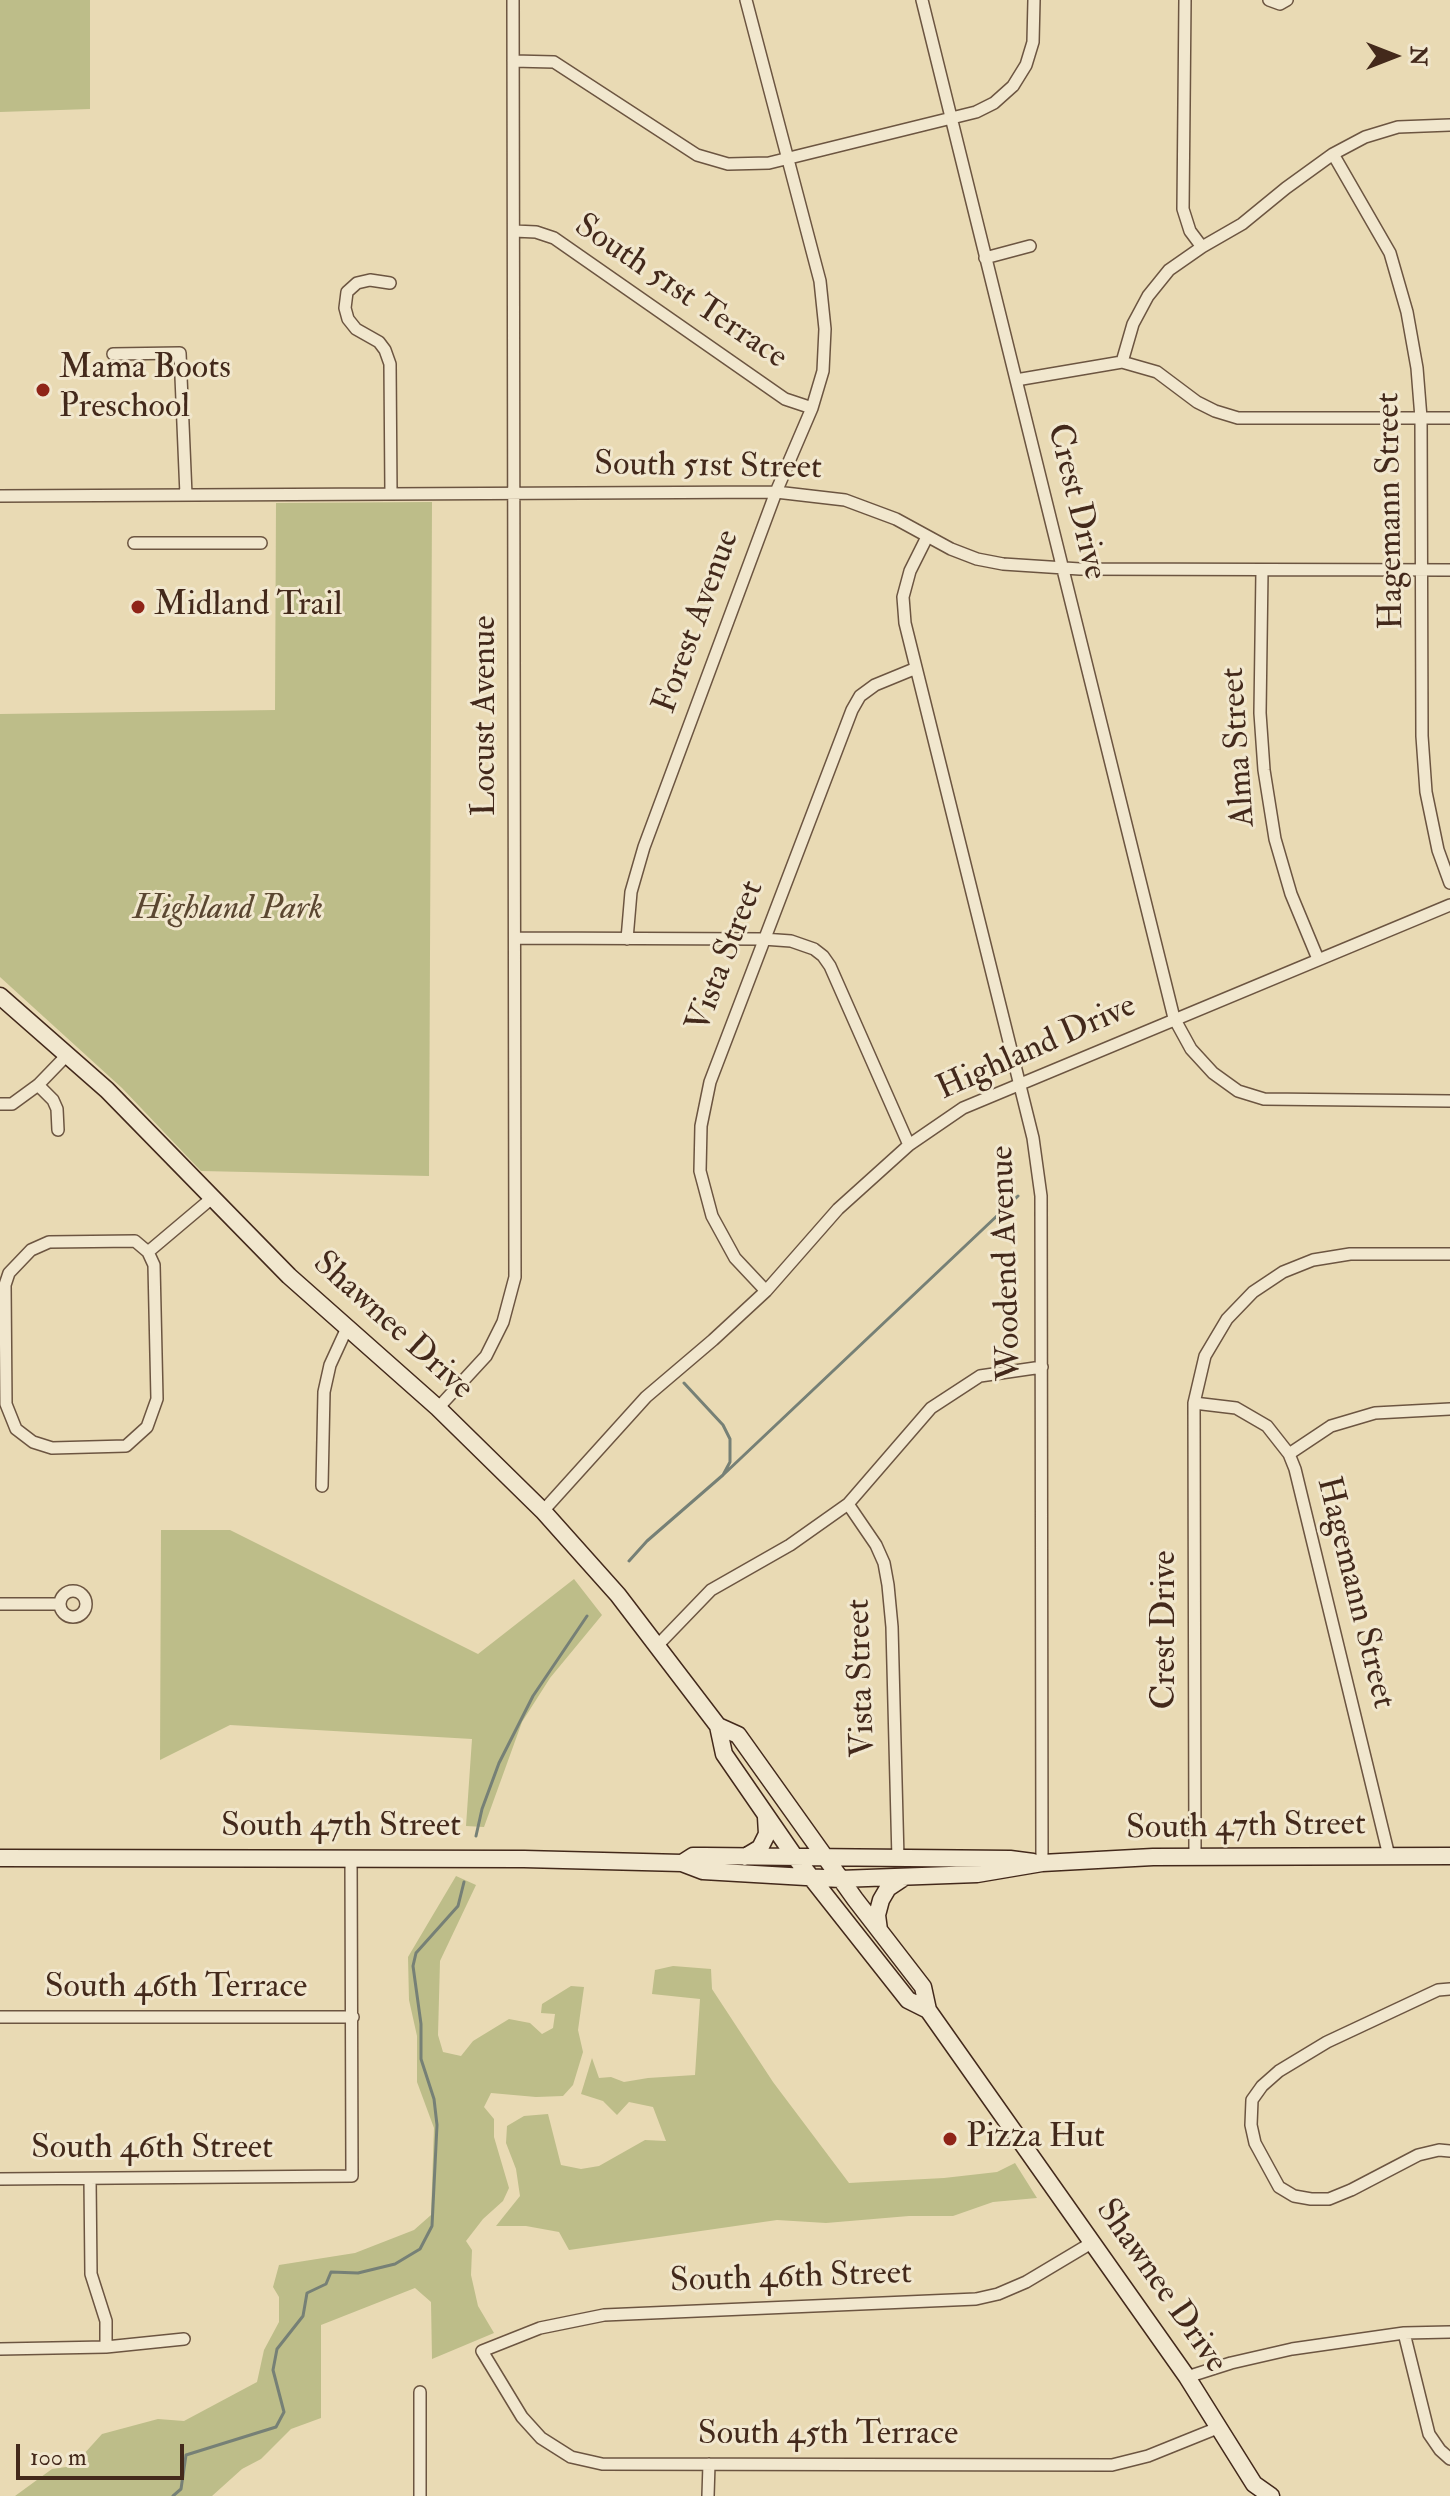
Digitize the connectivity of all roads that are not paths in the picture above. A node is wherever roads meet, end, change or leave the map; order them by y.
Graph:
1 (513, 0) edge
2 (746, 0) edge
3 (922, 0) edge
4 (1034, 0) edge
5 (1185, 0) edge
6 (1269, 0) edge
7 (1287, 0) edge
8 (513, 61) junction
9 (951, 119) junction
10 (1450, 125) edge
11 (1333, 154) junction
12 (788, 159) junction
13 (514, 231) junction
14 (1030, 246) dead end
15 (1202, 247) junction
16 (985, 258) junction
17 (390, 283) dead end
18 (113, 354) dead end
19 (1122, 362) junction
20 (1016, 380) junction
21 (812, 408) junction
22 (1421, 418) junction
23 (1450, 418) edge
24 (776, 492) junction
25 (391, 494) junction
26 (514, 494) junction
27 (186, 495) junction
28 (0, 496) edge
29 (927, 537) junction
30 (134, 543) dead end
31 (261, 543) dead end
32 (1063, 569) junction
33 (1422, 570) junction
34 (1450, 570) edge
35 (1262, 571) junction
36 (914, 669) junction
37 (1450, 883) edge
38 (1450, 905) edge
39 (515, 938) junction
40 (627, 939) junction
41 (763, 939) junction
42 (1318, 959) junction
43 (0, 996) edge
44 (1174, 1018) junction
45 (67, 1055) junction
46 (1020, 1082) junction
47 (38, 1085) junction
48 (1450, 1101) edge
49 (0, 1104) edge
50 (58, 1130) dead end
51 (909, 1145) junction
52 (212, 1198) junction
53 (148, 1252) junction
54 (1450, 1254) edge
55 (766, 1291) junction
56 (347, 1328) junction
57 (1042, 1367) junction
58 (1194, 1403) junction
59 (438, 1408) junction
60 (1450, 1409) edge
61 (1289, 1454) junction
62 (322, 1486) dead end
63 (848, 1504) junction
64 (543, 1511) junction
65 (0, 1604) edge
66 (60, 1604) dead end
67 (656, 1647) junction
68 (718, 1726) junction
69 (766, 1817) junction
70 (1389, 1856) junction
71 (1450, 1856) edge
72 (351, 1857) junction
73 (745, 1857) junction
74 (795, 1857) junction
75 (825, 1857) junction
76 (1195, 1857) junction
77 (0, 1858) edge
78 (898, 1859) junction
79 (682, 1863) junction
80 (1042, 1863) junction
81 (812, 1878) junction
82 (903, 1878) junction
83 (840, 1879) junction
84 (880, 1932) junction
85 (1450, 1989) edge
86 (928, 2010) junction
87 (0, 2017) edge
88 (353, 2017) junction
89 (1450, 2151) edge
90 (0, 2179) edge
91 (90, 2179) junction
92 (1093, 2242) junction
93 (1450, 2332) edge
94 (1404, 2333) junction
95 (184, 2339) dead end
96 (106, 2347) junction
97 (0, 2349) edge
98 (482, 2351) joint
99 (1187, 2377) junction
100 (420, 2392) dead end
101 (1220, 2427) junction
102 (1450, 2459) edge
103 (709, 2464) junction
104 (1254, 2490) edge
105 (420, 2496) edge
106 (708, 2496) edge
107 (1271, 2496) edge

1 - 8 street, Locust Avenue
2 - 12 street, Forest Avenue
3 - 9 street, Crest Drive
4 - 9 street
5 - 15 street
6 - 7 street
8 - 12 street
8 - 13 street, Locust Avenue
9 - 12 street
9 - 16 street, Crest Drive
10 - 11 street
11 - 15 street
11 - 22 street, Hagemann Street
12 - 21 street, Forest Avenue
13 - 21 street, South 51st Terrace
13 - 26 street, Locust Avenue
14 - 16 street
15 - 19 street
16 - 20 street, Crest Drive
17 - 25 street
18 - 27 street
19 - 20 street
19 - 22 street
20 - 32 street, Crest Drive
21 - 24 street, Forest Avenue
22 - 23 street
22 - 33 street, Hagemann Street
24 - 26 street, South 51st Street
24 - 29 street, South 51st Street
24 - 40 street, Forest Avenue
25 - 26 street, South 51st Street
25 - 27 street, South 51st Street
26 - 39 street, Locust Avenue
27 - 28 street, South 51st Street
29 - 32 street, South 51st Street
29 - 36 street, Woodend Avenue
30 - 31 street
32 - 35 street, South 51st Street
32 - 44 street, Crest Drive
33 - 34 street, South 51st Street
33 - 35 street, South 51st Street
33 - 37 street, Hagemann Street
35 - 42 street, Alma Street
36 - 41 street, Vista Street
36 - 46 street, Woodend Avenue
38 - 42 street, Highland Drive
39 - 40 street
39 - 59 street, Locust Avenue
40 - 41 street
41 - 51 street
41 - 55 street, Vista Street
42 - 44 street, Highland Drive
43 - 45 main road, Shawnee Drive
44 - 46 street, Highland Drive
44 - 48 street, Crest Drive
45 - 47 street
45 - 52 main road, Shawnee Drive
46 - 51 street, Highland Drive
46 - 57 street, Woodend Avenue
47 - 49 street
47 - 50 street
51 - 55 street, Highland Drive
52 - 53 street
52 - 56 main road, Shawnee Drive
53 - 53 street
54 - 58 street, Crest Drive
55 - 64 street, Highland Drive
56 - 59 main road, Shawnee Drive
56 - 62 street
57 - 63 street
57 - 80 street, Woodend Avenue
58 - 61 street, Hagemann Street
58 - 76 street, Crest Drive
59 - 64 main road, Shawnee Drive
60 - 61 street
61 - 70 street, Hagemann Street
63 - 67 street
63 - 78 street, Vista Street
64 - 67 main road, Shawnee Drive
65 - 66 street
67 - 68 main road, Shawnee Drive
68 - 69 main road, Shawnee Drive
68 - 75 main road, Shawnee Drive
69 - 73 main road
69 - 74 main road, Shawnee Drive
70 - 71 main road, South 47th Street
70 - 76 main road, South 47th Street
72 - 77 main road, South 47th Street
72 - 79 main road, South 47th Street
72 - 88 street
73 - 74 main road, South 47th Street
73 - 79 main road, South 47th Street
74 - 75 main road, South 47th Street
74 - 81 main road, Shawnee Drive
75 - 78 main road, South 47th Street
75 - 83 main road, Shawnee Drive
76 - 80 main road, South 47th Street
78 - 80 main road, South 47th Street
79 - 81 main road, South 47th Street
80 - 82 main road, South 47th Street
81 - 83 main road, South 47th Street
81 - 86 main road, Shawnee Drive
82 - 83 main road, South 47th Street
82 - 84 main road
83 - 84 main road, Shawnee Drive
84 - 86 main road, Shawnee Drive
85 - 89 street
86 - 92 main road, Shawnee Drive
87 - 88 street, South 46th Terrace
88 - 91 street, South 46th Street
90 - 91 street, South 46th Street
91 - 96 street
92 - 98 street, South 46th Street
92 - 99 main road, Shawnee Drive
93 - 94 street
94 - 99 street
94 - 102 street
95 - 96 street
96 - 97 street
98 - 103 street, South 45th Terrace
99 - 101 main road, Shawnee Drive
100 - 105 street
101 - 103 street, South 45th Terrace
101 - 104 main road, Shawnee Drive
103 - 106 street
104 - 107 main road, Shawnee Drive

